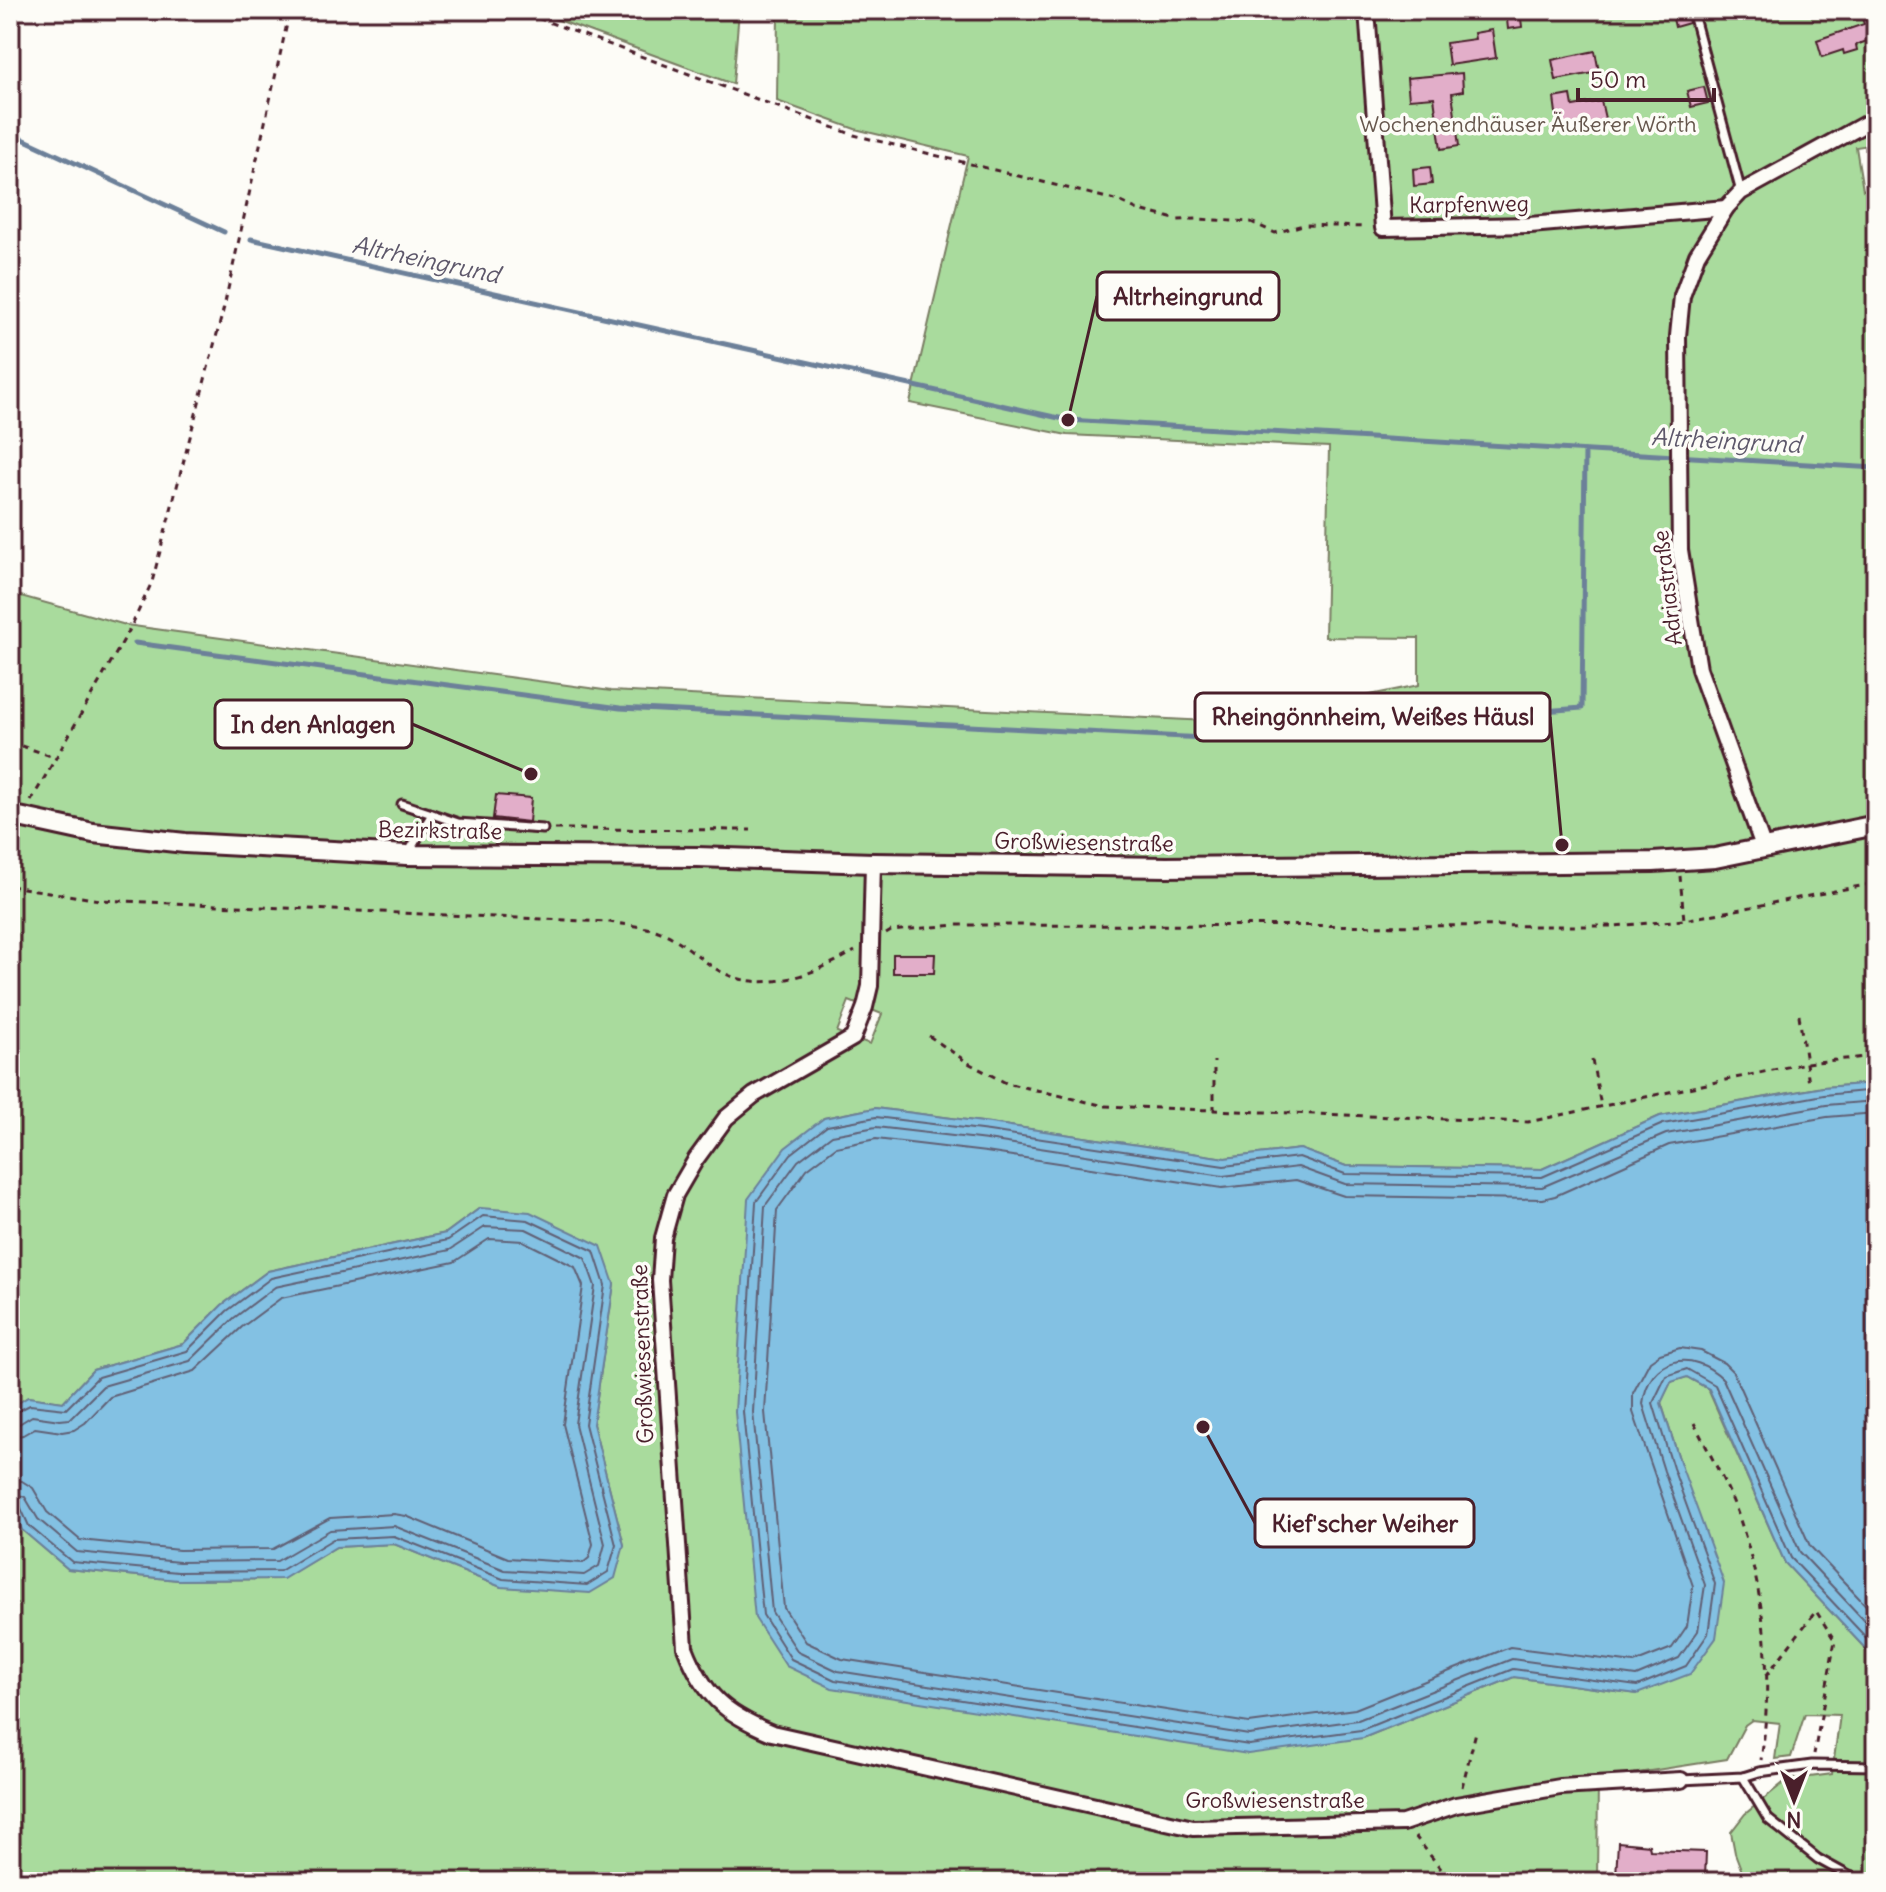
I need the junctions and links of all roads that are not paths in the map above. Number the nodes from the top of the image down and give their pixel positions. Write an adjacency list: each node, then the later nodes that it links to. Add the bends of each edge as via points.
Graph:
1 (1367, 10): 5 (street, Karpfenweg, via 1383,228 1530,225)
2 (1692, 10): 4 (lane)
3 (1876, 118): 4 (street, Adriastraße)
4 (1741, 192): 5 (street, Adriastraße)
5 (1726, 208): 11 (street, Adriastraße, via 1697,255 1682,296 1680,550 1699,669)
6 (402, 804): 7 (lane)
7 (432, 814): 10 (lane, via 458,823); 12 (lane)
8 (15, 816): 12 (street, Bezirkstraße, via 93,833 185,843)
9 (1876, 825): 11 (street, Großwiesenstraße)
10 (543, 829)
11 (1764, 849): 13 (street, Großwiesenstraße, via 1653,862 1468,866)
12 (407, 855): 13 (street, Bezirkstraße)
13 (873, 863): 16 (street, Großwiesenstraße, via 870,986 853,1038 754,1095 726,1118 675,1195 663,1238 660,1280 685,1647 713,1699 739,1719 772,1733 1193,1828 1403,1823 1456,1805 1560,1787)
14 (1876, 1766): 15 (lane, via 1812,1765)
15 (1743, 1777): 16 (lane); 17 (lane, via 1768,1819 1818,1859)
16 (1681, 1780)
17 (1860, 1882)

